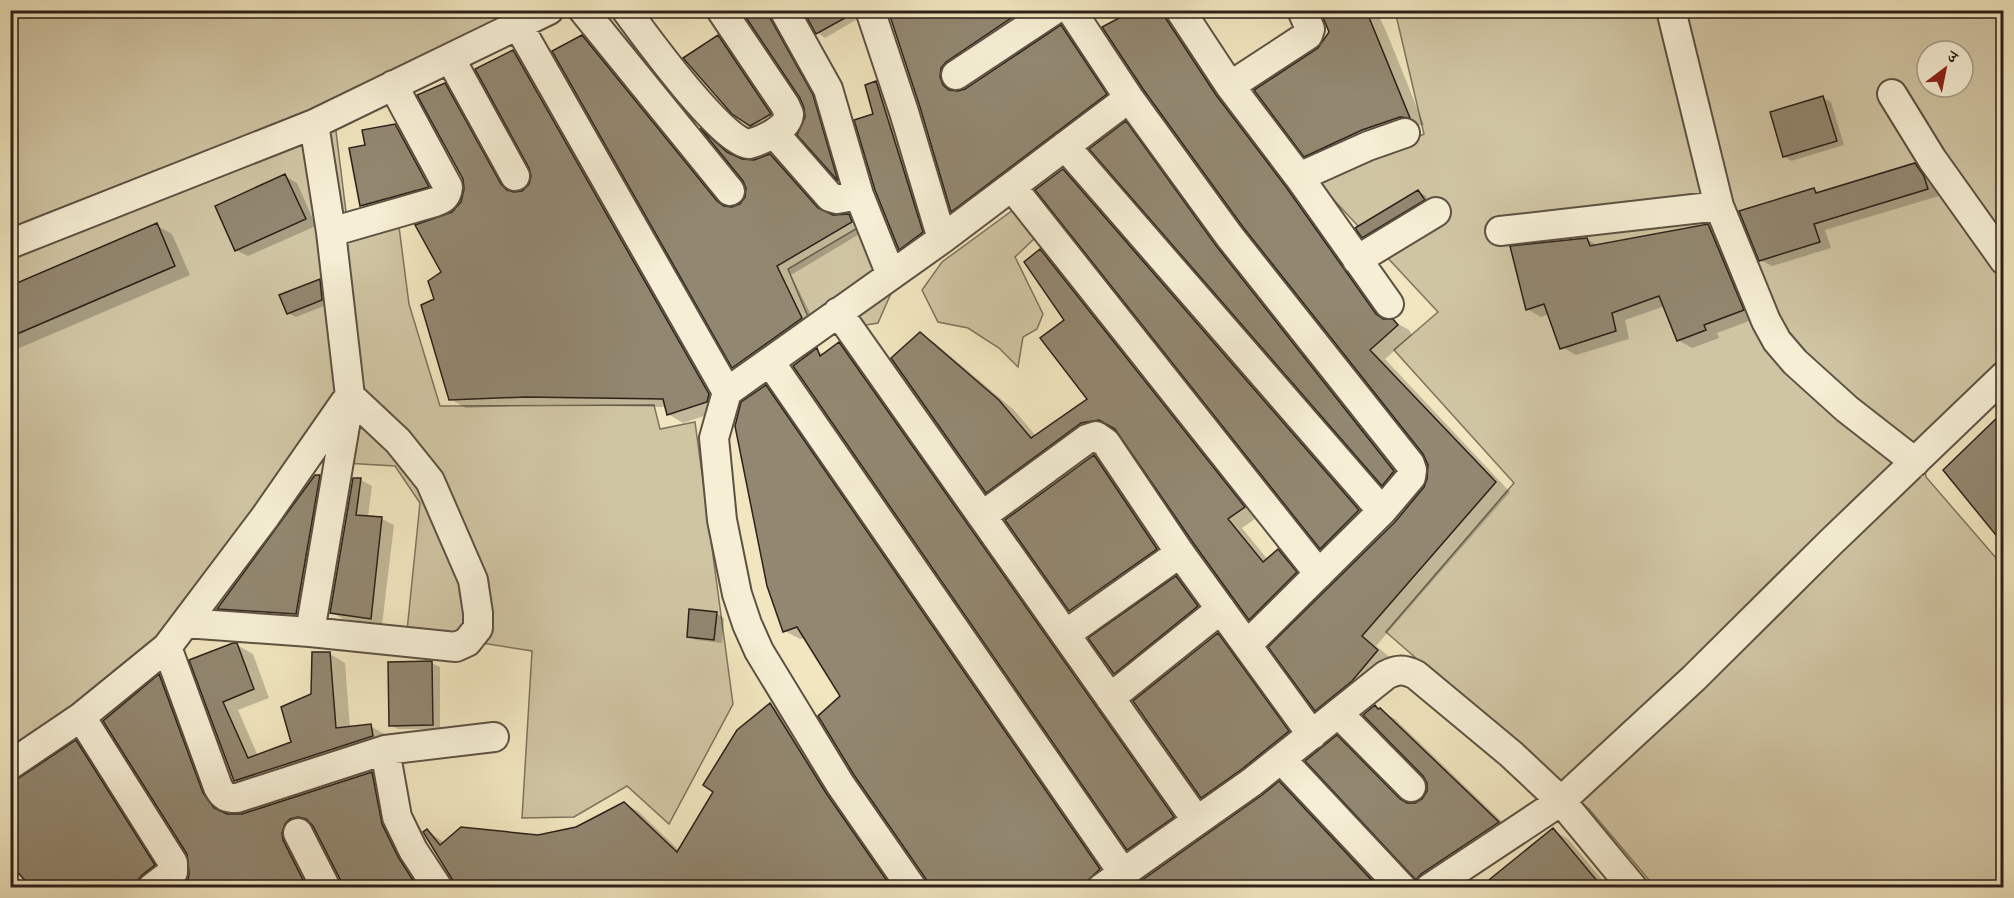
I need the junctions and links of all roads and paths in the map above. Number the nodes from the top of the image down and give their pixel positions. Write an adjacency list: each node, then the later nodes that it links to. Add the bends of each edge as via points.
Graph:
1 (549, 10): 11 (street)
2 (583, 10): 25 (street)
3 (626, 10): 19 (street, via 676,77 738,140 749,144)
4 (721, 10): 19 (street, via 789,114 786,123)
5 (784, 10): 26 (street, via 828,89)
6 (870, 10): 31 (street)
7 (1180, 10): 15 (street)
8 (1302, 10): 15 (street, via 1310,29 1308,35)
9 (1671, 10): 27 (street)
10 (1074, 13): 13 (street); 17 (street)
11 (518, 25): 12 (street); 40 (street)
12 (450, 58): 14 (street); 22 (street)
13 (957, 75)
14 (393, 86): 18 (street); 30 (street, via 448,187 447,194 443,200)
15 (1230, 86): 23 (street)
16 (1892, 94): 34 (street, via 1926,150)
17 (1129, 98): 21 (street); 43 (street, via 1230,237 1410,464 1411,477)
18 (314, 124): 30 (street); 32 (street)
19 (774, 133): 26 (street, via 830,197)
20 (1405, 133): 23 (street)
21 (1065, 146): 24 (street); 43 (street)
22 (515, 176)
23 (1299, 177): 33 (street)
24 (1011, 187): 31 (street); 46 (street)
25 (730, 191)
26 (859, 195): 35 (street)
27 (1719, 206): 29 (street); 42 (street, via 1777,341 1847,409)
28 (1436, 212): 33 (street)
29 (1500, 231)
30 (331, 232): 41 (street)
31 (942, 239): 35 (street)
32 (10, 244)
33 (1357, 260): 36 (street)
34 (2004, 260)
35 (891, 275): 37 (street)
36 (1389, 304)
37 (838, 312): 38 (street); 44 (street)
38 (770, 362): 40 (street); 65 (street)
39 (2004, 376): 42 (street)
40 (727, 392): 69 (street, via 714,438 722,520 747,624 759,651 840,784)
41 (350, 396): 48 (street); 49 (street); 49 (street, via 398,441 430,482 473,580 478,628 467,642 456,647)
42 (1915, 462): 62 (street, via 1694,678)
43 (1382, 511): 46 (street)
44 (982, 516): 45 (street, via 1096,436 1106,443); 50 (street)
45 (1180, 553): 47 (street); 50 (street)
46 (1319, 574): 51 (street)
47 (1221, 609): 51 (street); 53 (street)
48 (185, 623): 49 (street); 52 (street)
49 (310, 632)
50 (1066, 634): 53 (street)
51 (1247, 645): 56 (street)
52 (166, 647): 55 (street); 58 (street, via 218,788 228,798)
53 (1110, 698): 63 (street)
54 (1339, 714): 56 (street); 61 (street); 62 (street, via 1386,675 1397,669 1405,670 1511,754)
55 (81, 717): 60 (street); 66 (street, via 173,863 173,872)
56 (1312, 735): 59 (street)
57 (494, 737): 58 (street)
58 (385, 750): 68 (street, via 397,817)
59 (1281, 759): 63 (street); 70 (street)
60 (10, 765)
61 (1411, 787)
62 (1561, 801): 71 (street); 72 (street)
63 (1197, 821): 65 (street)
64 (298, 833): 67 (street)
65 (1112, 880)
66 (152, 888)
67 (327, 888)
68 (438, 888)
69 (912, 888)
70 (1402, 888)
71 (1430, 888)
72 (1633, 888)

